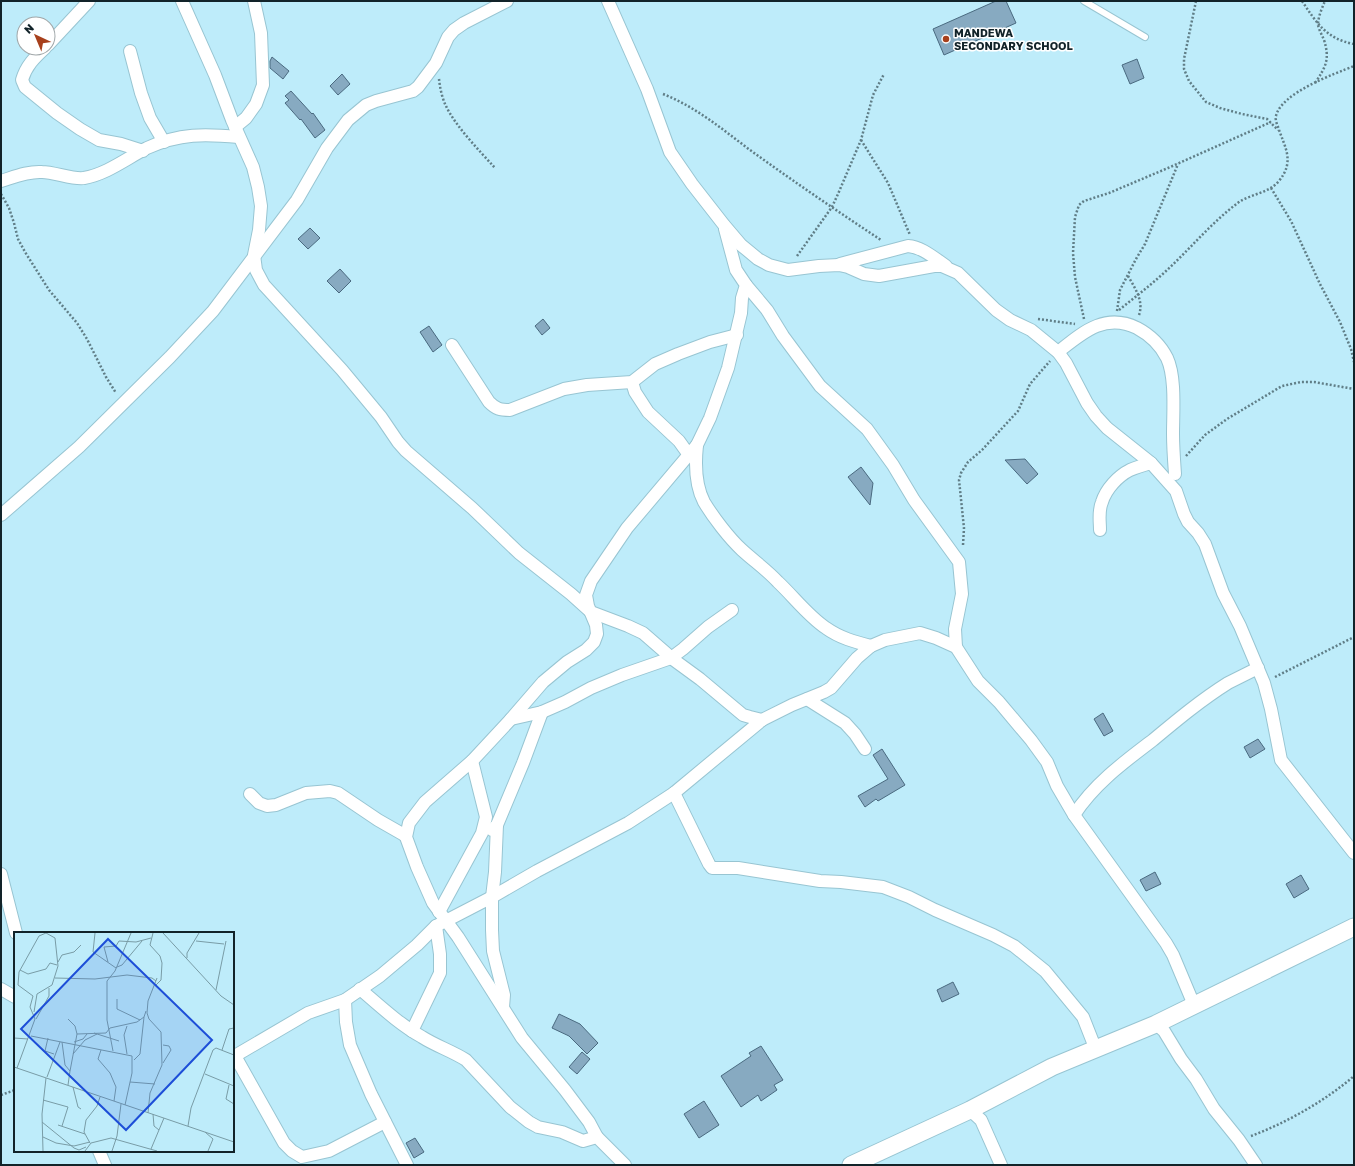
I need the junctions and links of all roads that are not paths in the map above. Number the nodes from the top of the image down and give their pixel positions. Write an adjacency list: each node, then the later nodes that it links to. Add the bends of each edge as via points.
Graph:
1 (89, 1): 7 (street)
2 (182, 1): 11 (street)
3 (254, 1): 11 (street, via 261,33 263,85 256,104)
4 (507, 1): 16 (street, via 454,30 422,84 413,91 376,101 348,120 327,148 297,200)
5 (1084, 1): 8 (lane)
6 (610, 3): 15 (street, via 647,89 670,152)
7 (56, 36)
8 (1145, 37)
9 (130, 51): 12 (street, via 150,118)
10 (36, 56): 13 (street, via 24,72 22,80 25,87 80,130 99,140)
11 (238, 132): 12 (street, via 174,138); 16 (street, via 253,167 261,206)
12 (164, 142): 13 (street)
13 (143, 151): 14 (street, via 99,174 83,178 42,172)
14 (1, 181)
15 (724, 225): 17 (street, via 741,245 769,265 788,270); 19 (street, via 736,270)
16 (254, 256): 27 (street, via 213,311 170,357 79,447); 30 (street, via 256,270 264,285 342,370 406,451 519,553)
17 (839, 265): 18 (street, via 848,266 864,274 879,276 934,266); 18 (street, via 901,247 915,246)
18 (950, 269): 22 (street, via 958,273 996,310 1031,330)
19 (746, 285): 20 (street); 32 (street, via 767,310 820,386 867,429 959,562 962,594 955,629)
20 (737, 335): 23 (street, via 710,342 655,364); 24 (street, via 710,418)
21 (452, 345): 23 (street, via 489,402 501,410 510,410 564,389)
22 (1058, 352): 25 (street, via 1096,416); 26 (street, via 1093,325 1118,323 1134,327 1149,335 1160,346 1168,359 1171,373)
23 (632, 382): 24 (street, via 635,392 648,412 679,441)
24 (693, 450): 30 (street, via 627,528 591,581 586,595); 31 (street, via 704,502 732,540 826,628 840,637)
25 (1151, 464): 28 (street, via 1130,470 1109,489 1102,502); 34 (street, via 1176,491 1188,522 1205,544 1222,594 1240,626)
26 (1175, 474)
27 (1, 515)
28 (1100, 530)
29 (732, 610): 33 (street)
30 (591, 612): 33 (street, via 643,633); 37 (street, via 597,634 594,642 543,682)
31 (871, 646): 32 (street, via 920,632); 35 (street, via 831,688)
32 (956, 647): 43 (street, via 978,681 999,702 1047,762)
33 (671, 658): 36 (street, via 610,680); 38 (street, via 743,715)
34 (1258, 668): 43 (street, via 1201,702 1141,749 1100,783); 47 (street, via 1271,709 1281,760)
35 (807, 699): 38 (street); 39 (street, via 845,724)
36 (542, 712): 37 (street); 44 (street)
37 (511, 719): 40 (street)
38 (762, 720): 41 (street)
39 (864, 749)
40 (472, 761): 45 (street, via 425,802 409,823); 46 (street, via 486,817)
41 (674, 793): 49 (street, via 628,823); 61 (street, via 712,868 738,868 883,888 909,897 1014,946 1045,970 1083,1017)
42 (250, 794): 45 (street, via 259,803 267,806 306,793 338,793)
43 (1074, 815): 57 (street, via 1166,943)
44 (497, 825): 46 (street); 49 (street)
45 (406, 836): 50 (street)
46 (476, 848): 50 (street)
47 (1354, 853)
48 (1, 874): 52 (street)
49 (492, 897): 50 (street); 58 (street, via 493,951 504,995)
50 (440, 919): 54 (street, via 417,945); 58 (street, via 458,937); 60 (street, via 440,972)
51 (1354, 927): 57 (main road)
52 (16, 932)
53 (1, 989): 55 (street)
54 (360, 989): 56 (street); 60 (street)
55 (14, 996)
56 (344, 1000): 62 (street, via 308,1013); 64 (street, via 350,1044)
57 (1194, 1006): 59 (main road)
58 (503, 1007): 65 (street, via 522,1038 565,1090)
59 (1156, 1024): 61 (main road); 70 (street)
60 (412, 1031): 65 (street, via 466,1060 510,1107 529,1122 583,1141)
61 (1096, 1050): 63 (main road, via 1052,1067)
62 (234, 1056): 64 (street, via 284,1143 302,1157 329,1151)
63 (970, 1110): 68 (main road); 69 (street, via 981,1120)
64 (385, 1122): 66 (street)
65 (597, 1137): 67 (street)
66 (408, 1165)
67 (625, 1165)
68 (851, 1165)
69 (1001, 1165)
70 (1256, 1165)

